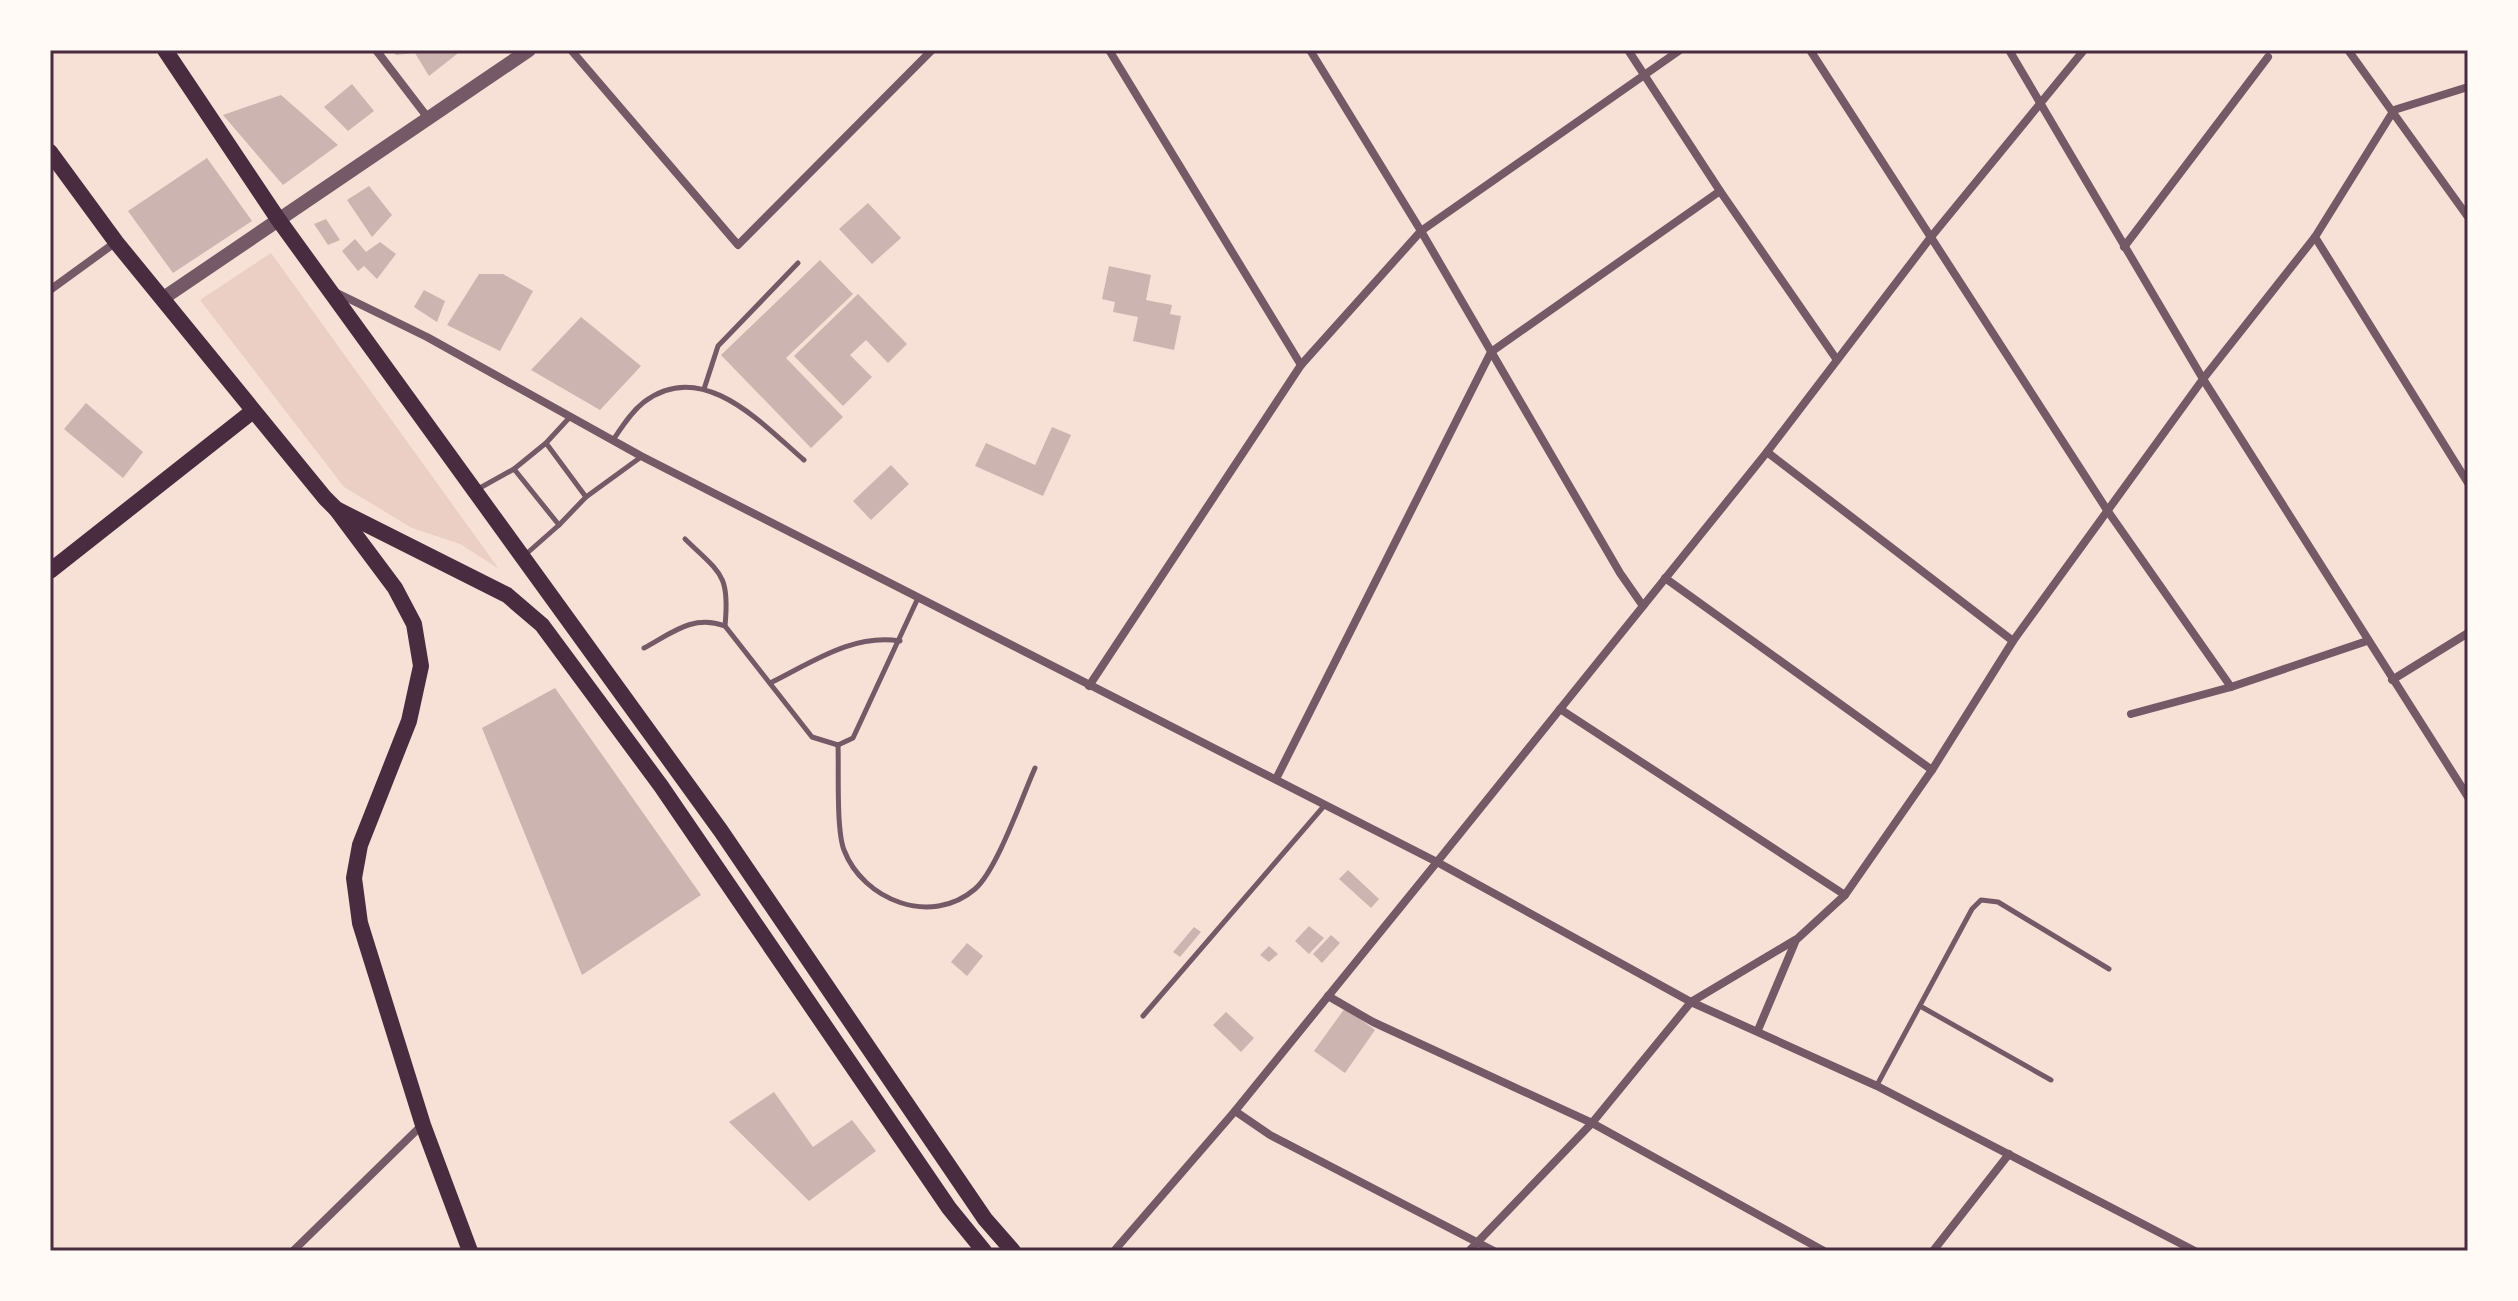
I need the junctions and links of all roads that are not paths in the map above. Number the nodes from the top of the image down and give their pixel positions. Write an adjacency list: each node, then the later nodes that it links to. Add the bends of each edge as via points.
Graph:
1 (165, 50): 23 (main road)
2 (376, 50): 19 (street)
3 (529, 50): 19 (street)
4 (571, 50): 5 (street, via 738,245)
5 (932, 50)
6 (1109, 50): 35 (street)
7 (1310, 50): 24 (street)
8 (1628, 50): 15 (street)
9 (1680, 50): 15 (street)
10 (1810, 50): 25 (street)
11 (2009, 50): 17 (street)
12 (2084, 50): 17 (street)
13 (2348, 50): 18 (street)
14 (2268, 57): 28 (street)
15 (1644, 73): 21 (street); 24 (street)
16 (2468, 87): 18 (street)
17 (2040, 103): 25 (street); 28 (street)
18 (2394, 110): 22 (street); 26 (street)
19 (428, 118): 23 (street)
20 (50, 152): 27 (main road)
21 (1720, 191): 33 (street); 34 (street)
22 (2468, 217)
23 (278, 219): 31 (main road); 32 (street)
24 (1421, 231): 33 (street); 35 (street)
25 (1931, 237): 34 (street); 50 (street)
26 (2315, 237): 36 (street); 46 (street)
27 (116, 242): 30 (street); 32 (main road)
28 (2124, 247): 36 (street)
29 (798, 263): 37 (lane, via 718,346)
30 (50, 290)
31 (332, 291): 39 (street); 47 (main road)
32 (162, 299): 38 (main road)
33 (1491, 352): 57 (street); 73 (street)
34 (1837, 360): 42 (street)
35 (1301, 365): 66 (street)
36 (2203, 379): 50 (street); 62 (street)
37 (704, 389): 40 (lane, via 672,390 645,401); 44 (lane, via 726,396)
38 (253, 411): 49 (main road); 54 (main road)
39 (570, 417): 40 (street); 41 (lane)
40 (613, 440): 43 (street)
41 (546, 443): 45 (lane); 48 (lane)
42 (1767, 452): 55 (street); 61 (street)
43 (641, 456): 48 (lane); 56 (street)
44 (804, 460)
45 (514, 469): 47 (lane); 51 (lane)
46 (2468, 483)
47 (476, 489): 53 (main road)
48 (586, 497): 51 (lane)
49 (336, 509): 89 (main road, via 395,588 414,624 421,666 409,721 360,845 354,878 360,923); 94 (main road, via 507,595 542,625 661,786 949,1208)
50 (2107, 510): 61 (street); 67 (street)
51 (559, 525): 53 (lane)
52 (685, 539): 58 (lane, via 723,576 728,592)
53 (524, 555): 95 (main road, via 721,831 985,1219)
54 (50, 571)
55 (1665, 578): 57 (street); 72 (street)
56 (918, 598): 60 (lane); 66 (street)
57 (1643, 606): 68 (street)
58 (725, 626): 63 (lane, via 694,621); 65 (lane)
59 (2468, 633): 64 (street)
60 (900, 641): 65 (lane, via 849,644); 70 (lane, via 853,738)
61 (2013, 641): 72 (street)
62 (2367, 641): 64 (street); 67 (street)
63 (644, 648)
64 (2392, 680): 74 (street)
65 (770, 683): 70 (lane, via 812,737)
66 (1089, 686): 73 (street)
67 (2231, 687): 69 (street)
68 (1560, 709): 76 (street); 77 (street)
69 (2131, 714)
70 (838, 745): 71 (lane, via 842,846 856,875 909,907 943,907 975,889 989,870)
71 (1035, 768)
72 (1932, 770): 77 (street)
73 (1276, 779): 75 (street)
74 (2468, 797)
75 (1324, 806): 76 (street); 83 (lane)
76 (1437, 862): 80 (street); 81 (street)
77 (1845, 895): 78 (street)
78 (1796, 940): 81 (street); 84 (street)
79 (2109, 969): 82 (lane, via 1998,902 1981,900)
80 (1328, 996): 87 (street); 88 (street)
81 (1691, 1002): 84 (street); 88 (street)
82 (1920, 1006): 85 (lane); 86 (lane)
83 (1143, 1016)
84 (1758, 1030): 86 (street)
85 (2051, 1080)
86 (1877, 1086): 90 (street)
87 (1235, 1111): 91 (street, via 1270,1135); 96 (street)
88 (1592, 1123): 91 (street); 99 (street)
89 (423, 1125): 92 (main road); 93 (street)
90 (2009, 1154): 100 (street); 101 (street)
91 (1476, 1242): 97 (street); 98 (street)
92 (463, 1248)
93 (293, 1251)
94 (984, 1251)
95 (1013, 1251)
96 (1115, 1251)
97 (1469, 1251)
98 (1494, 1251)
99 (1824, 1251)
100 (1933, 1251)
101 (2195, 1251)

